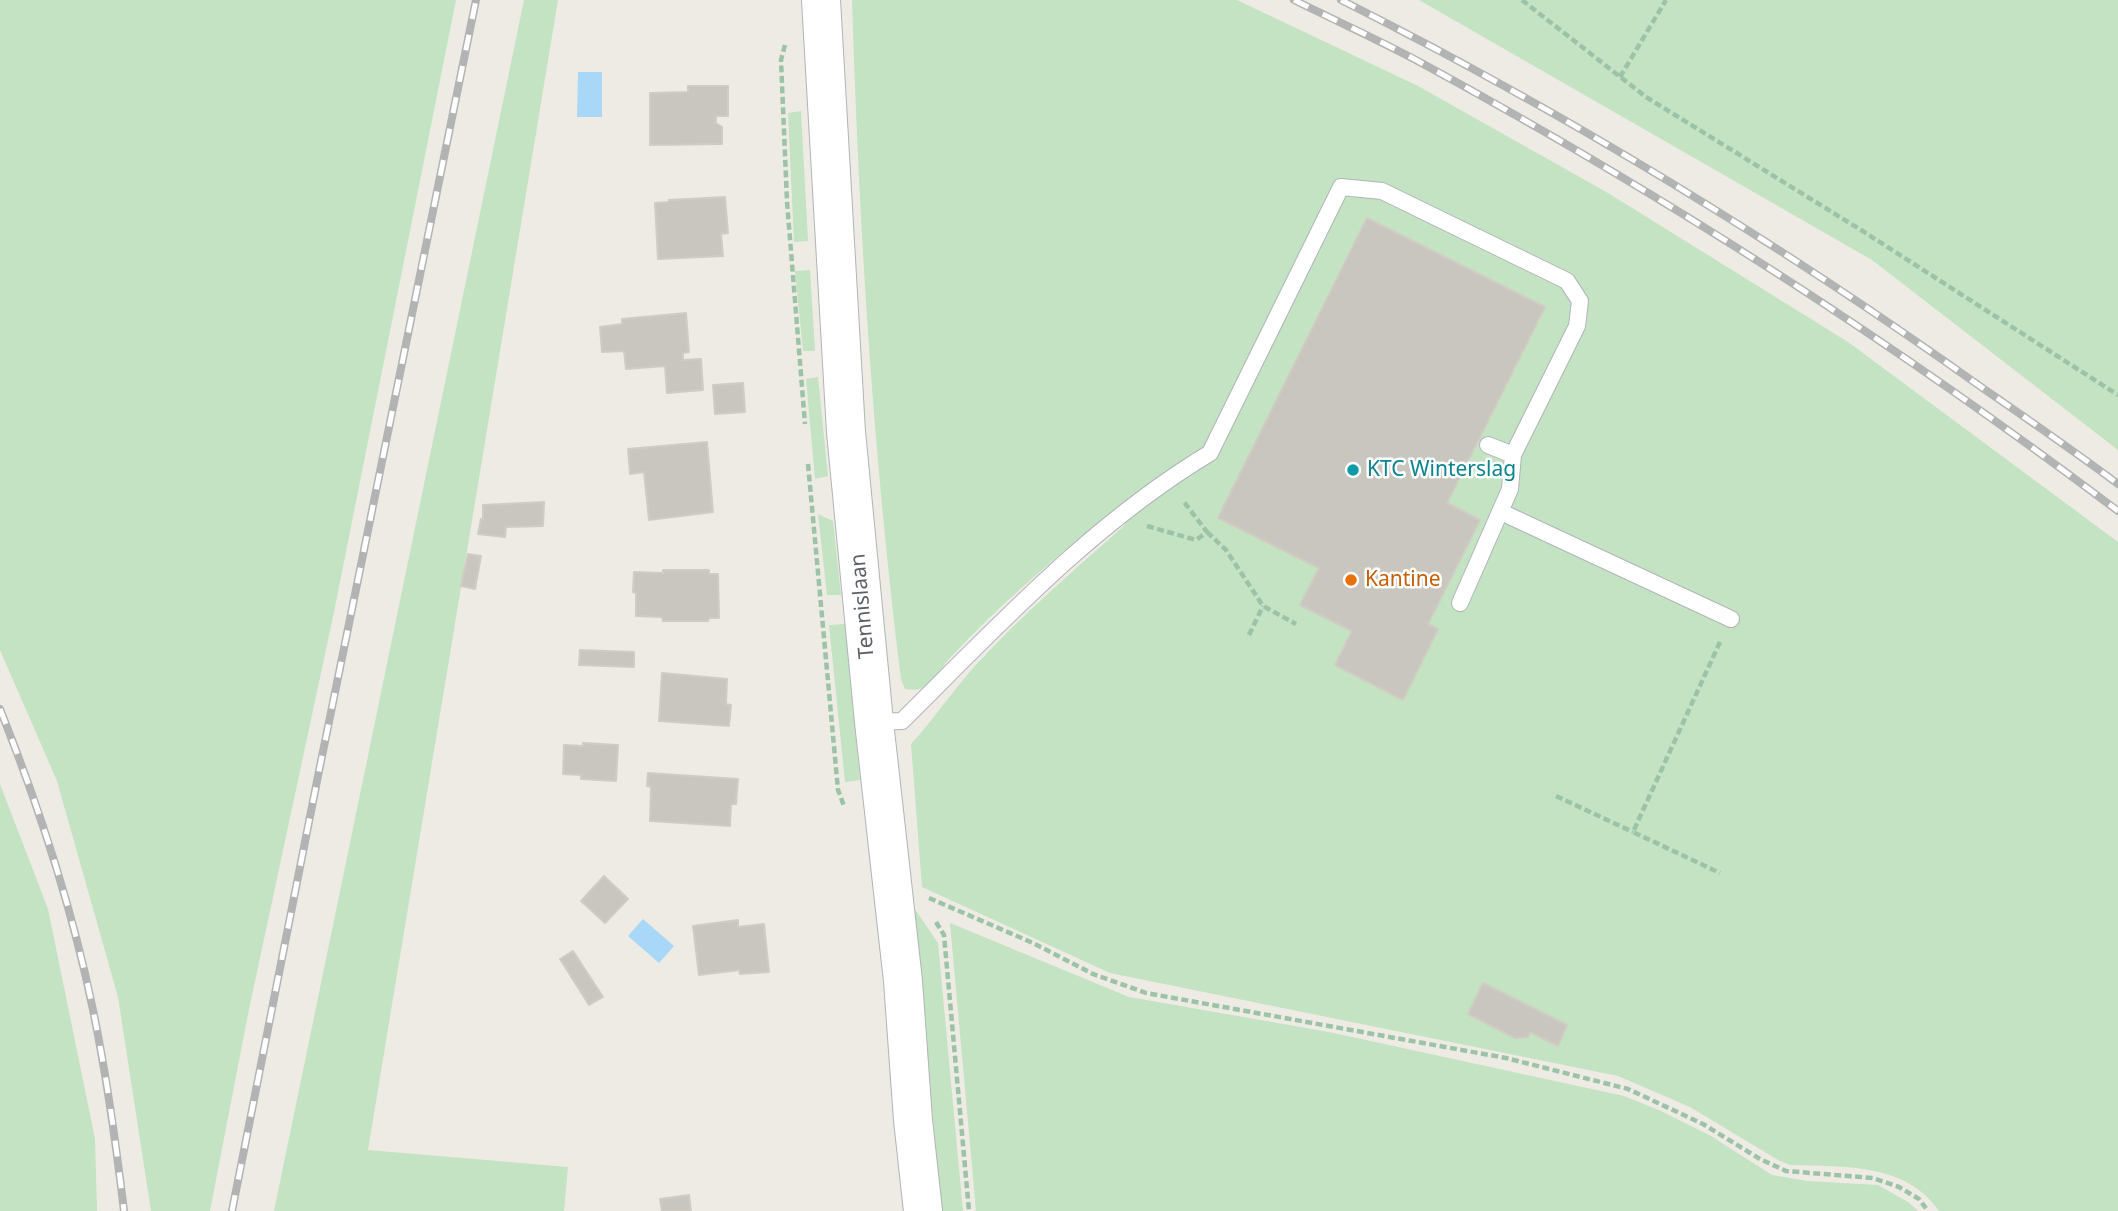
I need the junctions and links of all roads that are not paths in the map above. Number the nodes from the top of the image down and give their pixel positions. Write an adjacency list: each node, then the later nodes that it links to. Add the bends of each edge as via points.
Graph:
1 (821, 0): 7 (street, Tennislaan, via 846,432)
2 (1488, 445): 3 (lane)
3 (1513, 456): 4 (lane, via 1510,489); 7 (lane, via 1577,326 1580,301 1567,281 1382,191 1341,187 1210,453 1111,523 1024,598 902,721)
4 (1501, 512): 5 (lane); 6 (lane)
5 (1460, 603)
6 (1731, 618)
7 (874, 722): 8 (street, Tennislaan)
8 (923, 1211)

